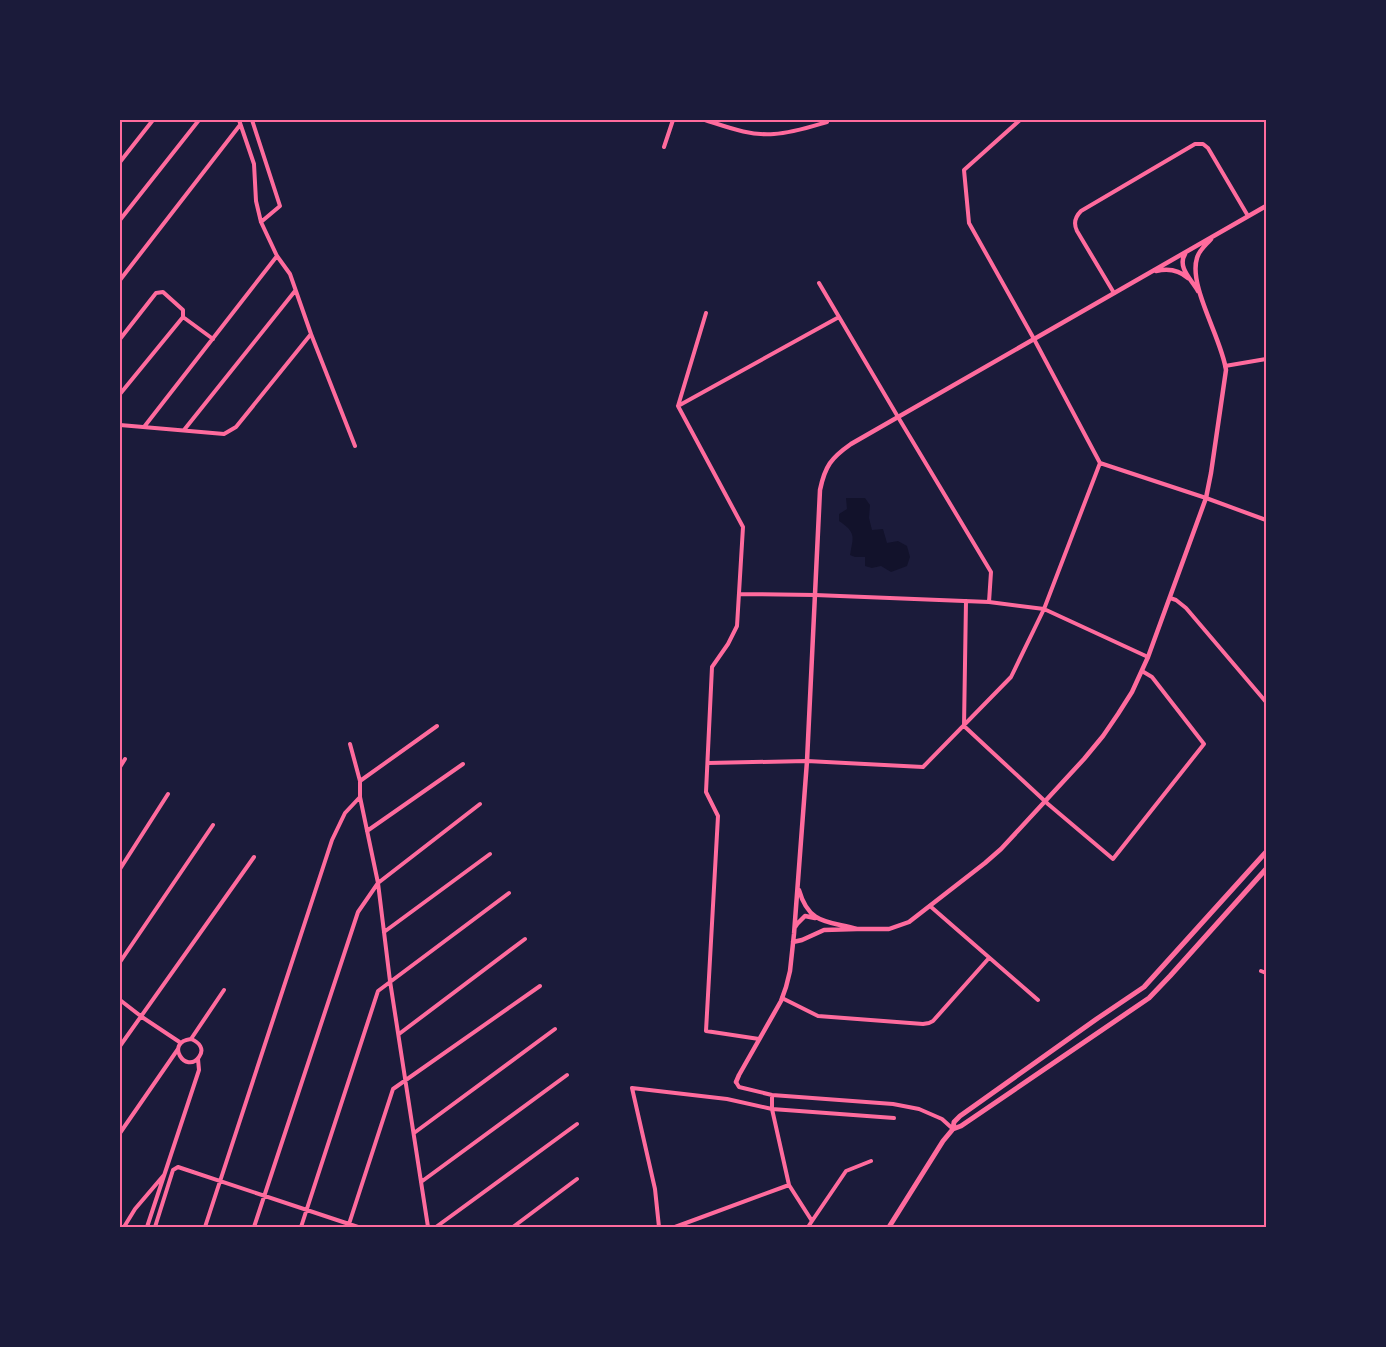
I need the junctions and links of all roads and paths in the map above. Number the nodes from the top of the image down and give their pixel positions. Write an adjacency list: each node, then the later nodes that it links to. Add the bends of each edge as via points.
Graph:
1 (153, 120): 11 (street)
2 (199, 120): 14 (street)
3 (239, 120): 9 (street)
4 (252, 120): 15 (street, via 280,206)
5 (673, 120): 10 (street)
6 (705, 120): 8 (street, via 755,134 772,135)
7 (1020, 120): 32 (street, via 964,170 969,223)
8 (827, 122)
9 (240, 125): 15 (street, via 254,164); 20 (street)
10 (664, 147)
11 (120, 162)
12 (1266, 206): 13 (street)
13 (1248, 216): 16 (street); 24 (street, via 1208,148 1194,144 1081,211 1074,220 1074,226)
14 (120, 220)
15 (261, 222): 18 (street)
16 (1214, 236): 17 (street); 25 (street, via 1197,257 1197,280)
17 (1186, 252): 19 (street); 21 (street, via 1181,263)
18 (277, 256): 23 (street, via 290,274); 31 (street)
19 (1150, 273): 21 (street, via 1173,270); 24 (street)
20 (120, 280)
21 (1191, 280): 25 (street)
22 (820, 282): 27 (street)
23 (295, 291): 29 (street); 40 (street)
24 (1114, 293): 32 (street)
25 (1202, 298): 34 (street)
26 (706, 313): 36 (street)
27 (839, 316): 36 (street); 37 (street)
28 (183, 317): 30 (street, via 183,310 162,292 156,293); 31 (street); 35 (street)
29 (311, 334): 40 (street, via 236,427 224,434); 41 (street)
30 (120, 339)
31 (213, 339): 39 (street)
32 (1034, 339): 37 (street); 42 (street)
33 (1266, 359): 34 (street)
34 (1225, 366): 43 (street, via 1224,391)
35 (120, 394)
36 (678, 406): 45 (street, via 743,527)
37 (898, 417): 46 (street, via 837,454 822,477); 49 (street, via 990,572)
38 (120, 425): 39 (street)
39 (144, 427): 40 (street)
40 (184, 430)
41 (355, 446)
42 (1100, 463): 43 (street); 50 (street)
43 (1206, 498): 44 (street); 47 (street)
44 (1266, 520)
45 (739, 594): 46 (street); 59 (street, via 737,626 712,668)
46 (814, 595): 48 (street); 58 (street)
47 (1170, 598): 51 (street); 53 (street, via 1186,608)
48 (966, 601): 49 (street); 55 (street)
49 (989, 602): 50 (street)
50 (1044, 609): 51 (street); 55 (street, via 1011,677)
51 (1148, 657): 52 (street)
52 (1142, 671): 65 (street, via 1102,736); 65 (street, via 1152,677 1204,744 1113,859)
53 (1266, 702)
54 (437, 726): 62 (street)
55 (964, 726): 58 (street, via 923,767); 65 (street)
56 (350, 744): 62 (street)
57 (125, 759): 61 (street)
58 (806, 761): 59 (street); 75 (street)
59 (708, 763): 98 (street, via 706,792 718,816 706,1031)
60 (464, 764): 68 (street)
61 (120, 767)
62 (360, 781): 64 (street)
63 (168, 794): 72 (street)
64 (360, 797): 68 (street); 116 (street, via 345,813 332,840)
65 (1045, 801): 77 (street, via 1001,849)
66 (480, 804): 74 (street)
67 (213, 825): 85 (street)
68 (367, 831): 74 (street)
69 (1266, 852): 110 (main road, via 1144,987 960,1116 954,1122)
70 (490, 854): 81 (street)
71 (254, 857): 94 (street)
72 (120, 869)
73 (1266, 870): 110 (main road, via 1149,998)
74 (378, 883): 81 (street); 119 (street, via 358,912)
75 (798, 886): 78 (street, via 809,912); 79 (street)
76 (509, 893): 88 (street)
77 (930, 906): 80 (street, via 909,922 889,930); 84 (street)
78 (818, 919): 79 (street, via 805,916); 80 (street)
79 (794, 929): 83 (street)
80 (857, 929): 83 (street, via 824,930)
81 (384, 932): 88 (street)
82 (526, 939): 96 (street)
83 (793, 942): 91 (street, via 790,971)
84 (989, 958): 91 (street, via 929,1024 818,1016); 93 (street)
85 (120, 962)
86 (1261, 971): 87 (street)
87 (1266, 973)
88 (390, 981): 96 (street); 120 (street, via 378,991)
89 (540, 986): 104 (street)
90 (224, 990): 97 (street)
91 (782, 998): 98 (street)
92 (120, 1000): 94 (street)
93 (1038, 1000)
94 (142, 1016): 99 (street); 100 (street)
95 (555, 1030): 112 (street)
96 (399, 1034): 104 (street)
97 (191, 1039): 99 (street); 102 (street, via 198,1042 201,1049)
98 (759, 1039): 105 (street)
99 (181, 1043): 101 (street)
100 (120, 1046)
101 (178, 1049): 102 (street, via 185,1061); 111 (street)
102 (198, 1059): 114 (street, via 199,1070)
103 (567, 1075): 117 (street)
104 (406, 1080): 112 (street); 122 (street, via 394,1089)
105 (736, 1082): 106 (street, via 740,1087)
106 (772, 1095): 107 (street); 110 (street, via 893,1104 919,1109 942,1119)
107 (772, 1109): 108 (street); 118 (street); 133 (street, via 727,1099 632,1088)
108 (894, 1118)
109 (577, 1124): 131 (street)
110 (953, 1130): 136 (main road)
111 (120, 1133)
112 (414, 1133): 117 (street)
113 (871, 1161): 121 (street, via 846,1171)
114 (165, 1173): 123 (street); 124 (street)
115 (577, 1179): 132 (street)
116 (220, 1181): 119 (street); 125 (street, via 178,1167 173,1170); 126 (street)
117 (422, 1182): 130 (street)
118 (789, 1185): 121 (street); 134 (street)
119 (264, 1196): 120 (street); 127 (street)
120 (307, 1210): 122 (street); 128 (street)
121 (812, 1220): 135 (street)
122 (349, 1226): 129 (street)
123 (124, 1227)
124 (148, 1227)
125 (155, 1227)
126 (205, 1227)
127 (254, 1227)
128 (301, 1227)
129 (358, 1227)
130 (428, 1227)
131 (436, 1227)
132 (513, 1227)
133 (659, 1227)
134 (675, 1227)
135 (808, 1227)
136 (889, 1227)

